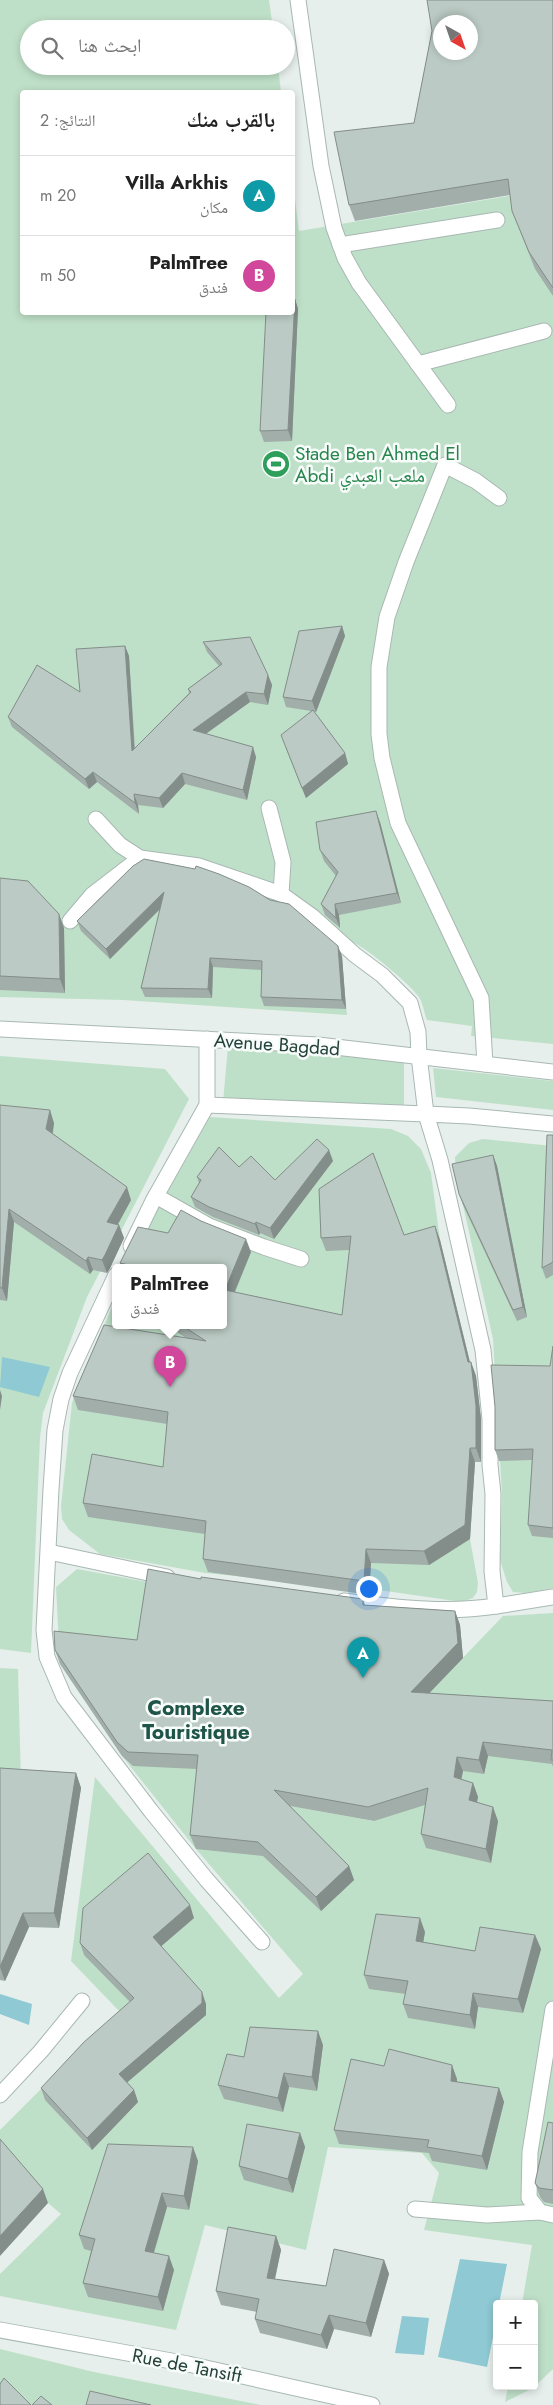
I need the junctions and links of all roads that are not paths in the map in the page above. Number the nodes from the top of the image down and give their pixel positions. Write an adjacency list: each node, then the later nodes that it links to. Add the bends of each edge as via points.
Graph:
1 (298, 0): 3 (street, via 321,166)
2 (497, 220): 3 (street)
3 (340, 245): 5 (street, via 359,283)
4 (544, 331): 5 (street)
5 (418, 364): 6 (street)
6 (448, 405)
7 (499, 498): 16 (street, via 445,465 387,617 379,667 379,734 398,823 481,998)
8 (269, 808): 11 (street, via 283,862)
9 (96, 819): 10 (street, via 120,845)
10 (140, 858): 11 (street, via 199,866); 12 (street, via 92,896)
11 (281, 894): 15 (street, via 382,975 410,1003)
12 (70, 921)
13 (0, 1029): 14 (street, Avenue Bagdad)
14 (207, 1039): 15 (street, Avenue Bagdad, via 318,1045); 18 (street)
15 (420, 1056): 16 (street, Avenue Bagdad); 19 (street)
16 (485, 1064): 17 (street, Avenue Bagdad)
17 (553, 1072)
18 (206, 1106): 19 (street); 21 (street)
19 (426, 1114): 20 (street); 29 (street, via 438,1151 483,1350 490,1419 492,1572)
20 (553, 1124)
21 (156, 1196): 22 (street, via 209,1226); 23 (street)
22 (301, 1259)
23 (122, 1264)
24 (112, 1284): 25 (street, via 61,1399 55,1430)
25 (49, 1552): 26 (street); 30 (street, via 44,1630 47,1657 64,1696 157,1818)
26 (181, 1579)
27 (553, 1597): 29 (street)
28 (332, 1600): 29 (street, via 417,1610)
29 (496, 1606)
30 (262, 1942)
31 (82, 2000): 33 (street, via 41,2051)
32 (553, 2008): 35 (street, via 530,2152 529,2198)
33 (0, 2094)
34 (415, 2209): 35 (street, via 487,2215)
35 (546, 2214)
36 (0, 2330): 37 (street, Rue de Tansift, via 188,2364)
37 (372, 2405)

